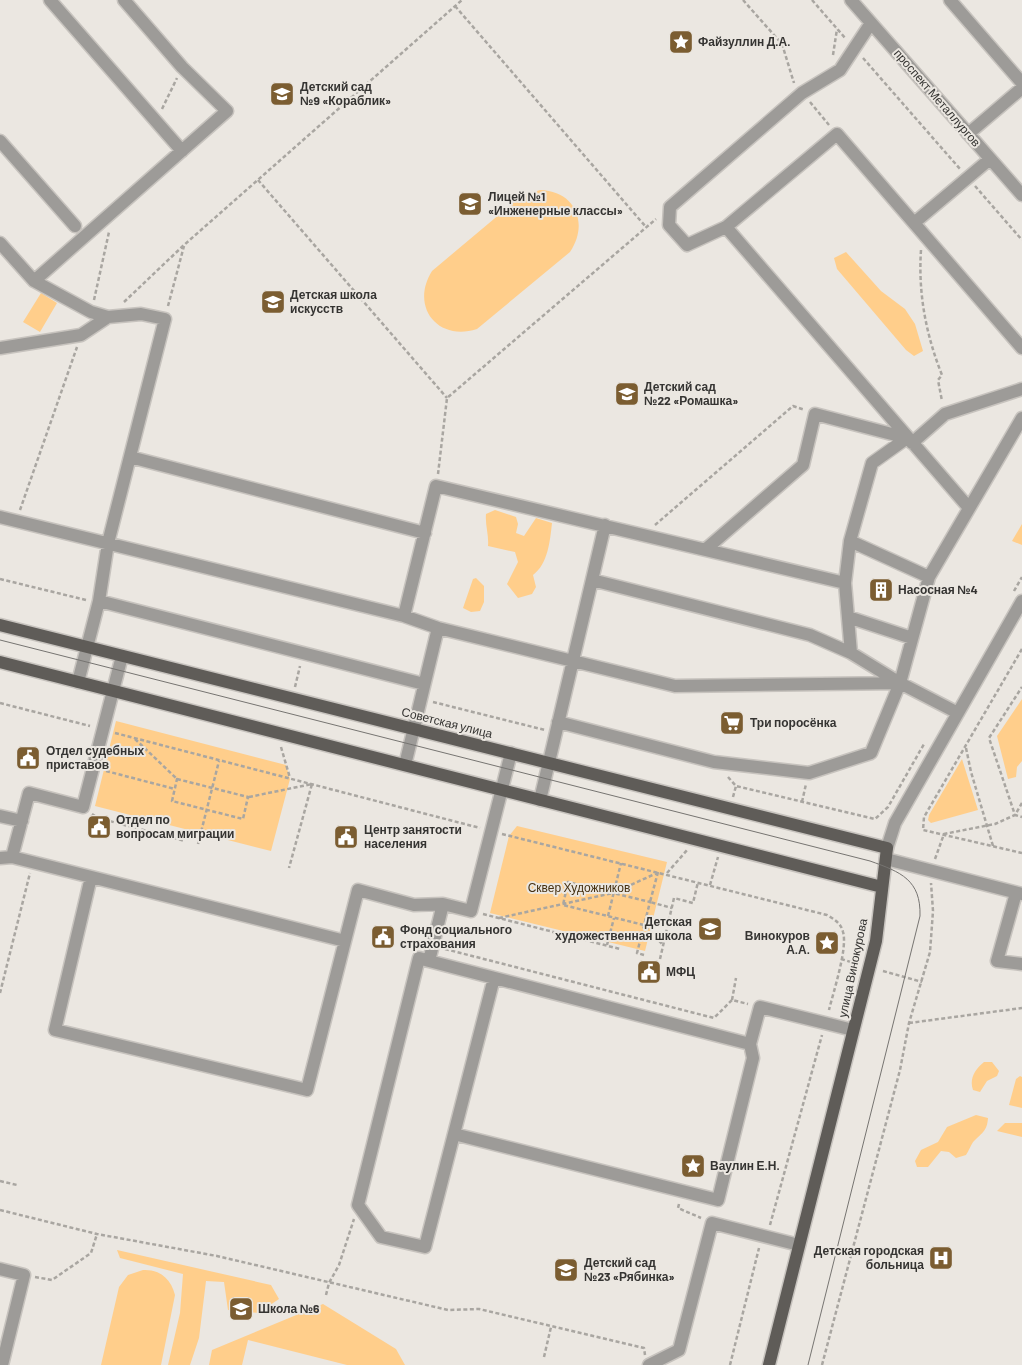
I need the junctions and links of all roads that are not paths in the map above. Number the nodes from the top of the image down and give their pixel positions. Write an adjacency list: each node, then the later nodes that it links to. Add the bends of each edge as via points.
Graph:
1 (50, 0): 10 (street)
2 (124, 0): 10 (street, via 182,67 227,111)
3 (851, 0): 5 (street, проспект Металлургов)
4 (950, 0): 6 (street)
5 (871, 23): 8 (street, проспект Металлургов); 15 (street, via 840,70 802,93 670,206 669,225 687,244)
6 (1022, 83)
7 (1022, 88): 8 (street)
8 (968, 134): 11 (street, проспект Металлургов)
9 (0, 141): 14 (street)
10 (182, 151): 17 (street)
11 (990, 159): 12 (street, проспект Металлургов); 13 (street)
12 (1022, 196)
13 (914, 223): 15 (street, via 837,134); 20 (street)
14 (75, 226)
15 (726, 227): 23 (street)
16 (0, 243): 17 (street)
17 (34, 281): 18 (street, via 91,312)
18 (108, 317): 19 (street, via 81,335); 24 (street, via 141,314 165,319)
19 (0, 348)
20 (1022, 348)
21 (1022, 390): 23 (street, via 945,414)
22 (1022, 418): 25 (street)
23 (909, 440): 25 (street); 29 (street, via 872,463); 31 (street, via 815,414 803,465)
24 (130, 457): 28 (street); 30 (street)
25 (969, 508): 32 (street)
26 (0, 517): 30 (street)
27 (606, 525): 28 (street, via 436,486); 31 (street); 33 (street)
28 (425, 533): 37 (street)
29 (850, 541): 32 (street); 34 (street)
30 (108, 543): 35 (street); 37 (street)
31 (706, 549): 34 (street)
32 (929, 577): 41 (street)
33 (592, 580): 43 (street, via 810,635); 45 (street)
34 (845, 583): 38 (street)
35 (99, 601): 42 (street); 49 (street)
36 (1022, 602): 51 (street, улица Винокурова)
37 (404, 616): 40 (street)
38 (848, 617): 41 (street); 43 (street)
39 (0, 625): 42 (main road, Советская улица)
40 (438, 628): 45 (street); 49 (street)
41 (912, 638): 48 (street)
42 (87, 647): 44 (main road, Советская улица); 47 (street)
43 (851, 654): 48 (street)
44 (122, 656): 50 (street); 53 (main road, Советская улица)
45 (573, 661): 48 (street, via 675,686); 52 (street)
46 (0, 662): 47 (main road)
47 (78, 682): 50 (main road)
48 (900, 683): 51 (street); 52 (street, via 871,753 809,773 714,762)
49 (424, 684): 53 (street)
50 (113, 691): 56 (main road); 60 (street, via 83,807 29,794)
51 (958, 714): 61 (street, улица Винокурова, via 895,823)
52 (557, 727): 55 (street)
53 (414, 729): 54 (main road, Советская улица); 56 (street)
54 (511, 754): 55 (main road, Советская улица); 57 (street)
55 (549, 763): 58 (street); 61 (main road, Советская улица)
56 (405, 766): 57 (main road)
57 (502, 790): 58 (main road); 66 (street, via 472,911)
58 (540, 800): 64 (main road)
59 (0, 816): 60 (street)
60 (22, 822): 62 (street)
61 (886, 853): 64 (main road, улица Винокурова); 65 (street, via 930,870)
62 (6, 857): 63 (street)
63 (91, 877): 67 (street); 67 (street, via 55,1030 307,1090)
64 (882, 887): 71 (main road, улица Винокурова, via 876,941)
65 (1019, 894): 69 (street, via 997,961)
66 (443, 904): 67 (street, via 414,905 358,890); 68 (street)
67 (345, 941)
68 (429, 961): 70 (street); 73 (street, via 419,958 358,1205 381,1237 425,1247)
69 (1022, 964)
70 (494, 978): 72 (street); 73 (street)
71 (853, 1030): 72 (street, via 760,1007); 74 (main road, улица Винокурова)
72 (750, 1044): 73 (street, via 753,1058 718,1200)
73 (454, 1134)
74 (799, 1245): 76 (street, via 712,1223 679,1350); 78 (main road, улица Винокурова)
75 (0, 1269): 77 (street, via 24,1275)
76 (647, 1361)
77 (2, 1365)
78 (769, 1365)

